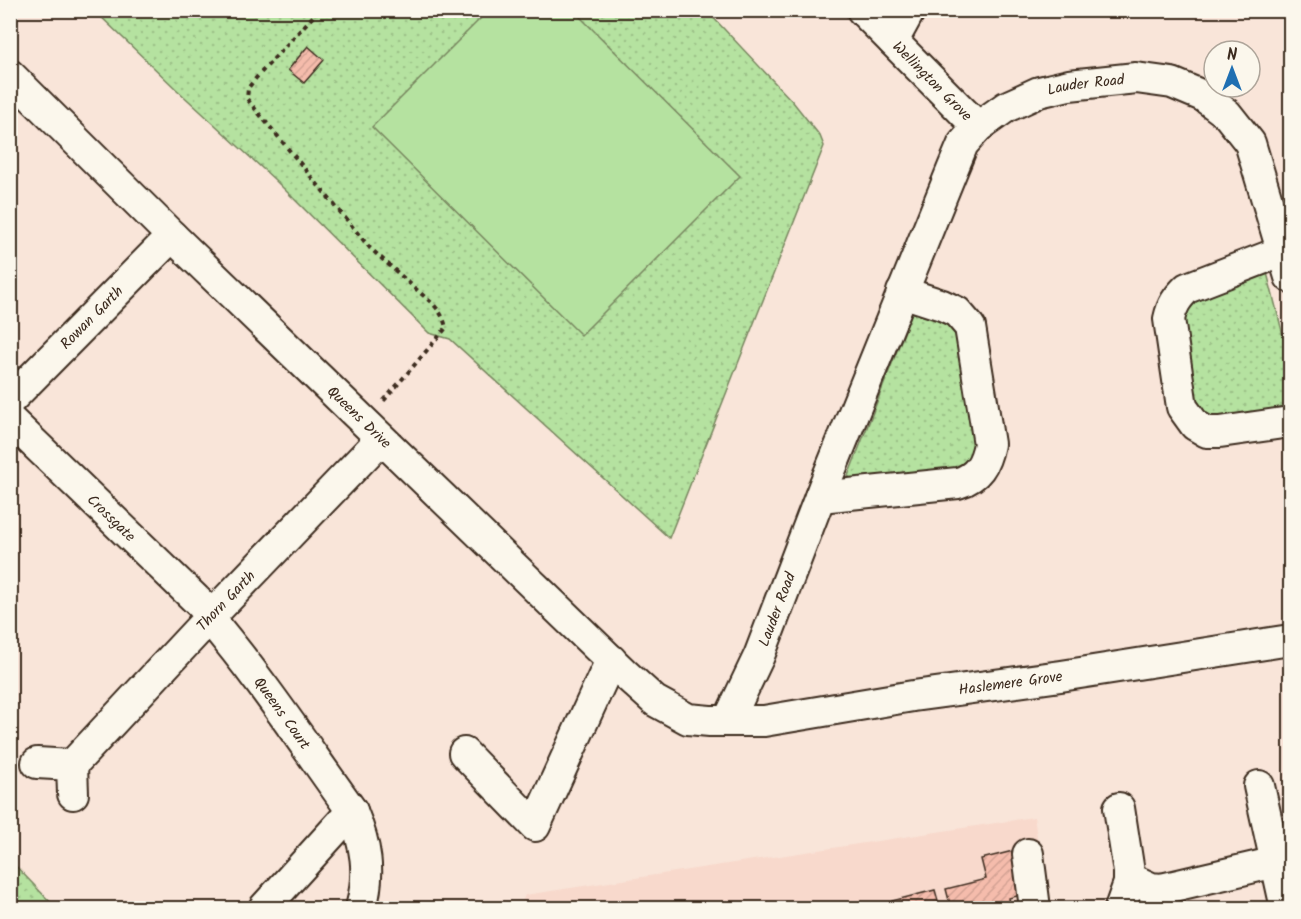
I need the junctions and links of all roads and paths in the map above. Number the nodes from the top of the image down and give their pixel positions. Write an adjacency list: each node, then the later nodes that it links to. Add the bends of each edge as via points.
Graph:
1 (319, 10): 13 (path, via 256,78 248,88 247,99 370,248 440,312 446,328)
2 (862, 10): 4 (street, Wellington Grove)
3 (910, 10): 4 (street)
4 (893, 41): 6 (street, Wellington Grove)
5 (10, 75): 7 (street, Queens Drive)
6 (978, 128): 8 (street, Lauder Road, via 1006,107 1039,92 1069,85 1136,78 1172,83 1203,96 1227,114 1250,143); 9 (street, Lauder Road, via 963,144)
7 (172, 236): 10 (street, Rowan Garth); 13 (street, Queens Drive)
8 (1287, 264): 12 (street, Lauder Road, via 1187,288 1171,307 1169,319 1182,408 1195,425 1207,432 1220,432)
9 (902, 292): 14 (street, Lauder Road); 14 (street, via 957,312 970,327 989,444 987,454 980,470 958,483)
10 (10, 400)
11 (10, 420): 15 (street, Crossgate)
12 (1290, 422)
13 (373, 431): 15 (street, Thorn Garth); 17 (street, Queens Drive)
14 (820, 497): 18 (street, Lauder Road, via 759,656)
15 (210, 617): 20 (street, Thorn Garth, via 72,780); 23 (street, Queens Court)
16 (1290, 640): 18 (street, Haslemere Grove, via 764,721)
17 (611, 660): 18 (street, Queens Drive, via 655,700 688,719); 19 (street, via 535,826)
18 (729, 721)
19 (464, 753)
20 (37, 763)
21 (1259, 786): 24 (street)
22 (1119, 808): 26 (street)
23 (352, 811): 27 (street); 28 (street, Queens Court, via 367,860)
24 (1280, 849): 26 (street, via 1161,889); 31 (street)
25 (1028, 854): 29 (street)
26 (1129, 878): 30 (street)
27 (264, 909)
28 (362, 909)
29 (1035, 909)
30 (1120, 909)
31 (1286, 909)

